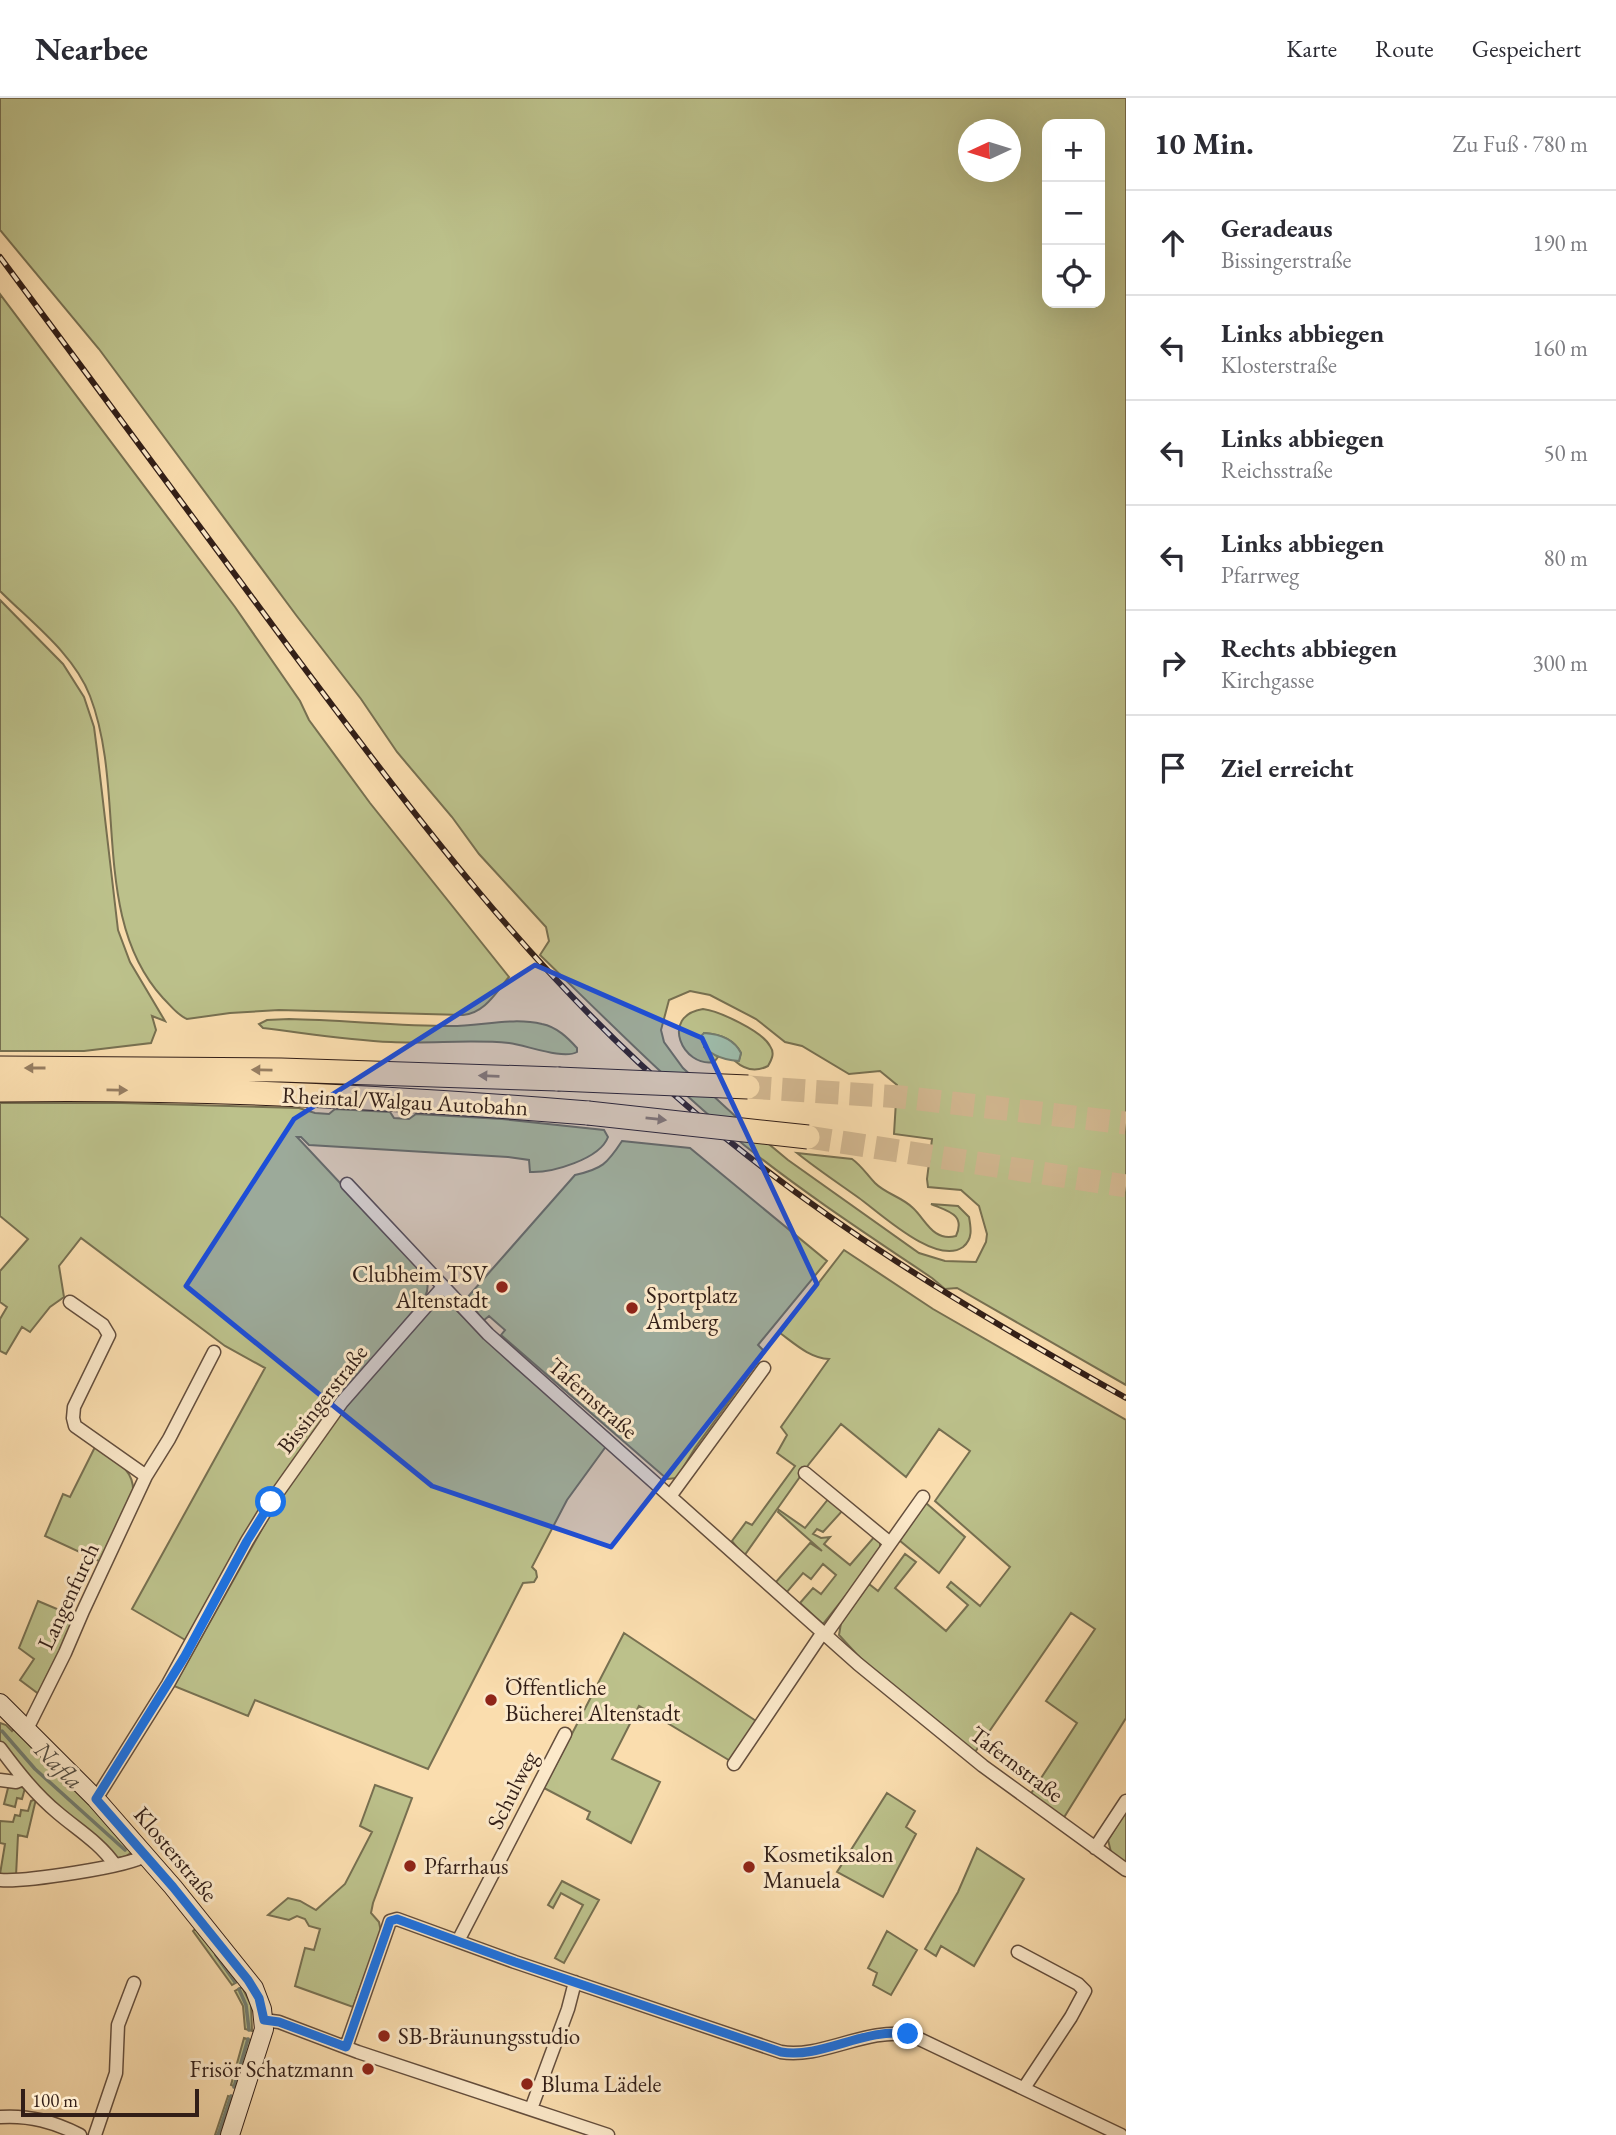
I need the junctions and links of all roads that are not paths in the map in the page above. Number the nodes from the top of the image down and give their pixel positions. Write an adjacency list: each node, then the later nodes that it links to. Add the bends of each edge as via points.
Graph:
1 (0, 1068): 2 (highway, Rheintal/Walgau Autobahn, one-way to 1, bridge, via 293,1071)
2 (748, 1087)
3 (0, 1090): 4 (highway, Rheintal/Walgau Autobahn, one-way to 4, bridge, via 293,1094 463,1103)
4 (808, 1137)
5 (347, 1184): 6 (street, Tafernstraße)
6 (443, 1287): 12 (street, Tafernstraße, via 488,1334); 23 (street, Bissingerstraße, via 342,1402 271,1502)
7 (70, 1302): 11 (street, via 103,1325 108,1335 74,1408 75,1426)
8 (214, 1352): 11 (street, Langenfurch)
9 (764, 1368): 12 (street)
10 (805, 1474): 14 (street)
11 (146, 1476): 17 (street, Langenfurch)
12 (671, 1495): 15 (street, Tafernstraße)
13 (923, 1497): 14 (street)
14 (890, 1544): 15 (street)
15 (825, 1633): 20 (street); 25 (street, Tafernstraße, via 971,1757)
16 (2, 1707): 17 (main road, Klosterstraße)
17 (26, 1731): 23 (main road, Klosterstraße)
18 (565, 1734): 30 (street, Schulweg)
19 (0, 1748): 21 (street)
20 (734, 1764)
21 (23, 1779): 22 (street); 27 (street)
22 (0, 1780)
23 (96, 1799): 26 (main road, Klosterstraße)
24 (1126, 1801): 25 (street)
25 (1095, 1848): 28 (street, Tafernstraße)
26 (146, 1855): 27 (street); 34 (main road, Klosterstraße, via 254,1988)
27 (115, 1865): 29 (street)
28 (1126, 1870)
29 (0, 1880)
30 (458, 1941): 32 (street); 35 (street, via 393,1919)
31 (1018, 1952): 36 (street, via 1085,1991)
32 (575, 1982): 36 (street, via 789,2053 878,2035 911,2035); 37 (street)
33 (134, 1983): 40 (street, via 118,2025 116,2073)
34 (264, 2020): 35 (street); 41 (main road)
35 (346, 2047): 37 (street)
36 (1024, 2088): 43 (street)
37 (531, 2109): 42 (street)
38 (0, 2116): 39 (street, via 53,2122)
39 (80, 2135)
40 (95, 2135)
41 (230, 2135)
42 (608, 2135)
43 (1121, 2135)

